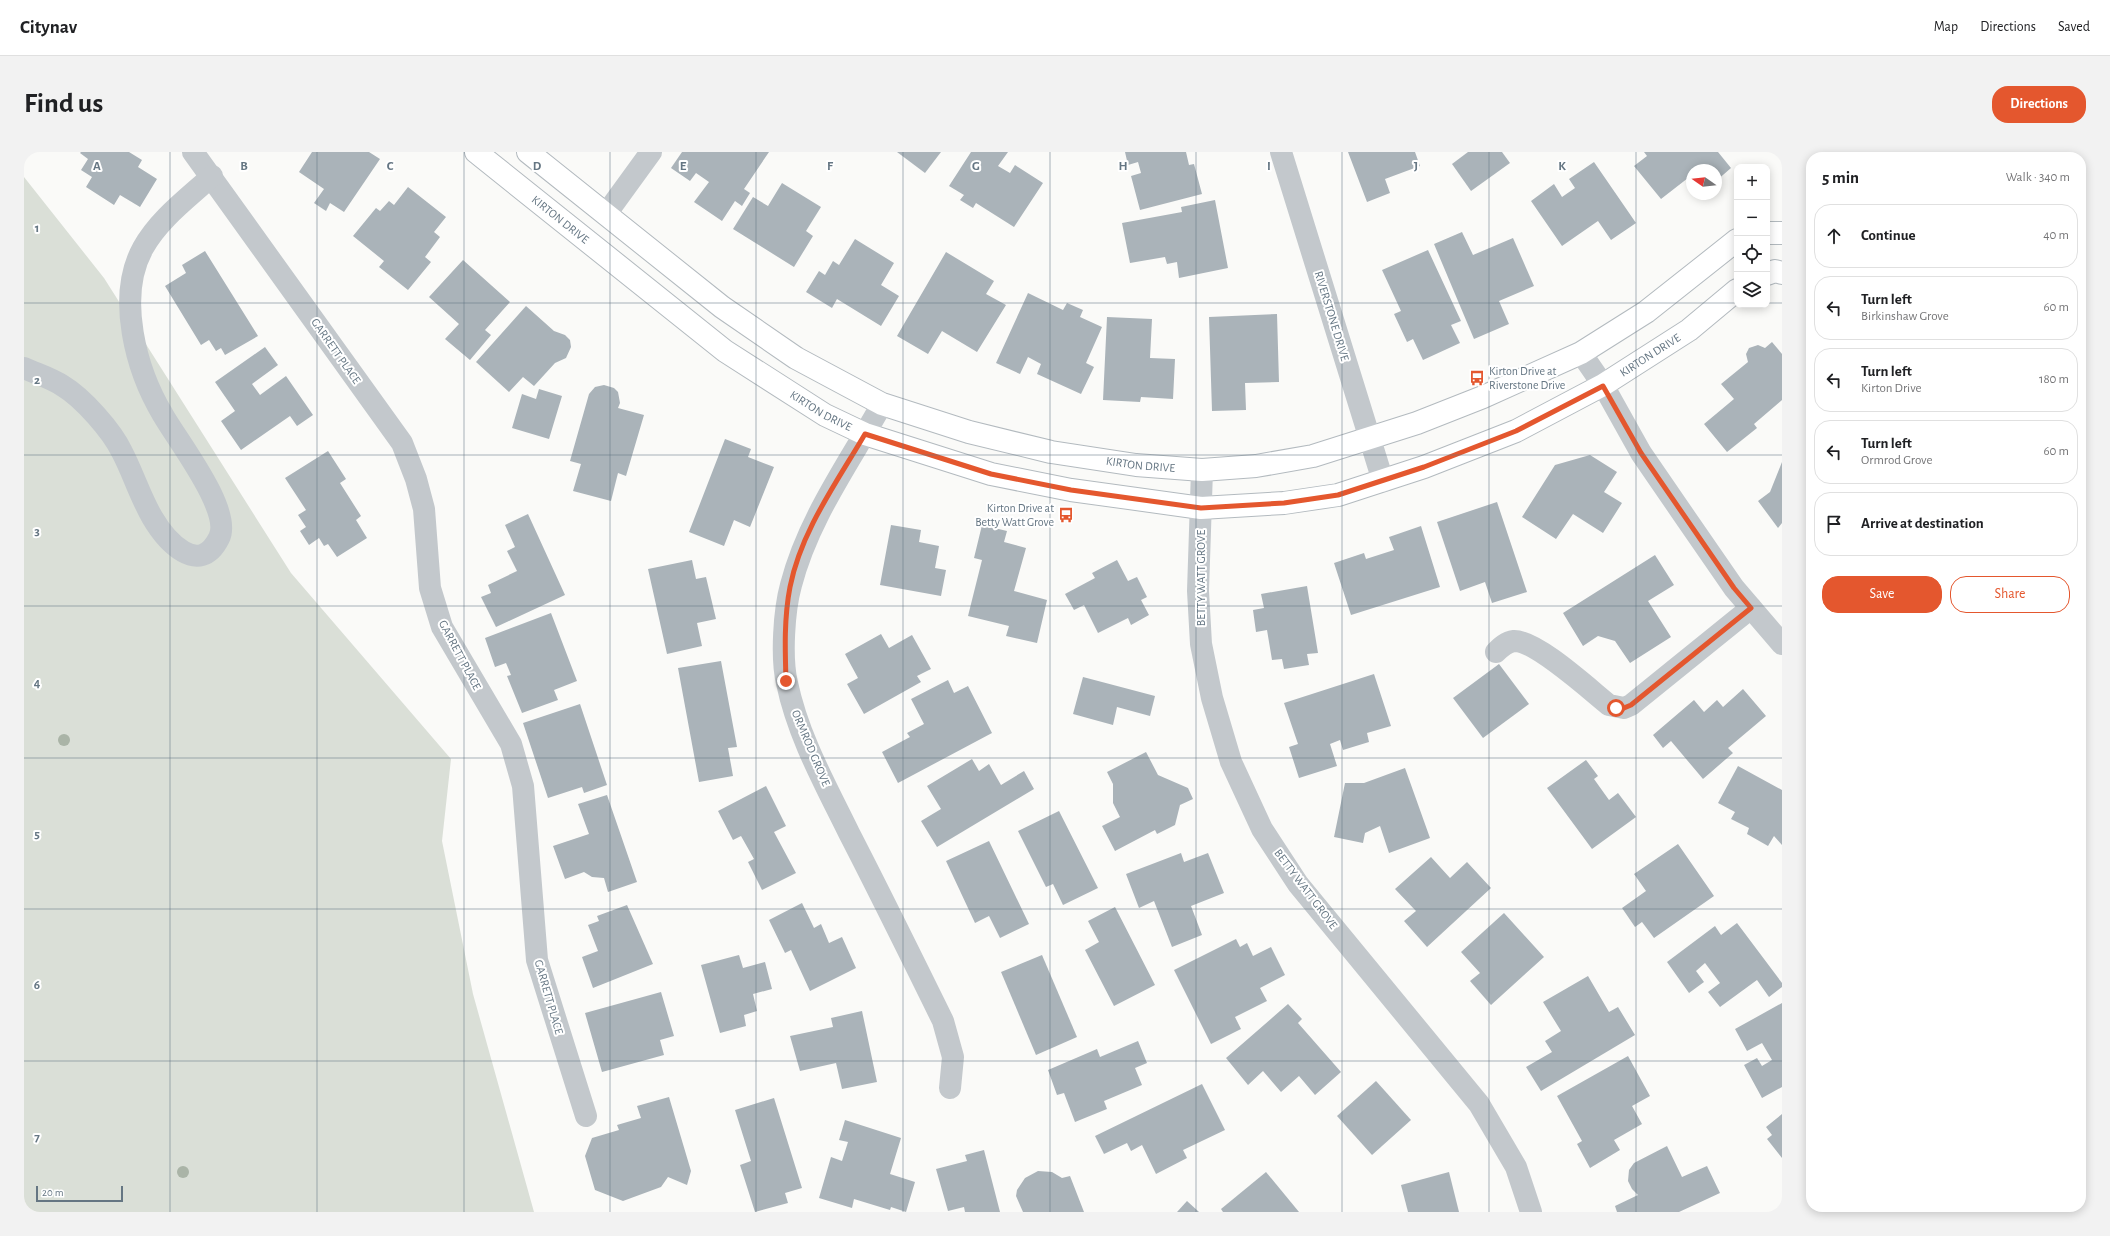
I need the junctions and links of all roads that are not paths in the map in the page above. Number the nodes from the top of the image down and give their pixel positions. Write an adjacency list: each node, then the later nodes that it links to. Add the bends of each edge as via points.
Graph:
1 (193, 152): 6 (street, GARRETT PLACE)
2 (476, 152): 18 (street, KIRTON DRIVE, via 725,351 825,415)
3 (528, 152): 7 (street, KIRTON DRIVE)
4 (651, 152): 7 (street)
5 (1281, 152): 19 (street, RIVERSTONE DRIVE)
6 (212, 176): 15 (street, via 161,223 143,248 133,279 130,314 134,344 145,379 163,415 210,492 221,519 222,532 209,553 201,556 190,555 171,542 152,517 122,450 96,414 64,386); 27 (street, GARRETT PLACE, via 402,443 414,472 424,509 430,588 442,627 511,744 523,786 537,960)
7 (606, 214): 17 (street, KIRTON DRIVE, via 722,307 796,358)
8 (1770, 233): 9 (street)
9 (1782, 233)
10 (1734, 242): 14 (street, KIRTON DRIVE, via 1646,312)
11 (1782, 272): 12 (street)
12 (1770, 273)
13 (1734, 292): 16 (street, KIRTON DRIVE, via 1689,330)
14 (1581, 353): 16 (street); 19 (street, KIRTON DRIVE, via 1483,397)
15 (24, 368)
16 (1603, 386): 21 (street, KIRTON DRIVE, via 1516,431); 23 (street, via 1641,453 1734,588)
17 (882, 404): 18 (street, ORMROD GROVE); 20 (street, KIRTON DRIVE, via 969,432 1051,452 1136,465)
18 (865, 434): 22 (street, KIRTON DRIVE, via 991,474 1071,490); 26 (street, ORMROD GROVE, via 806,537 790,586 784,636 786,681 797,721 817,768 943,1021 953,1057)
19 (1370, 438): 20 (street, KIRTON DRIVE, via 1313,456 1256,466); 21 (street, RIVERSTONE DRIVE)
20 (1202, 470): 22 (street, BETTY WATT GROVE)
21 (1383, 481): 22 (street, KIRTON DRIVE, via 1338,495 1284,503)
22 (1201, 508): 28 (street, BETTY WATT GROVE, via 1198,591 1201,644 1212,698 1231,762 1262,829 1298,884 1479,1104 1516,1167)
23 (1751, 608): 24 (street); 25 (street, via 1624,708 1609,705 1534,646 1512,641)
24 (1782, 644)
25 (1496, 652)
26 (950, 1088)
27 (586, 1116)
28 (1531, 1212)

